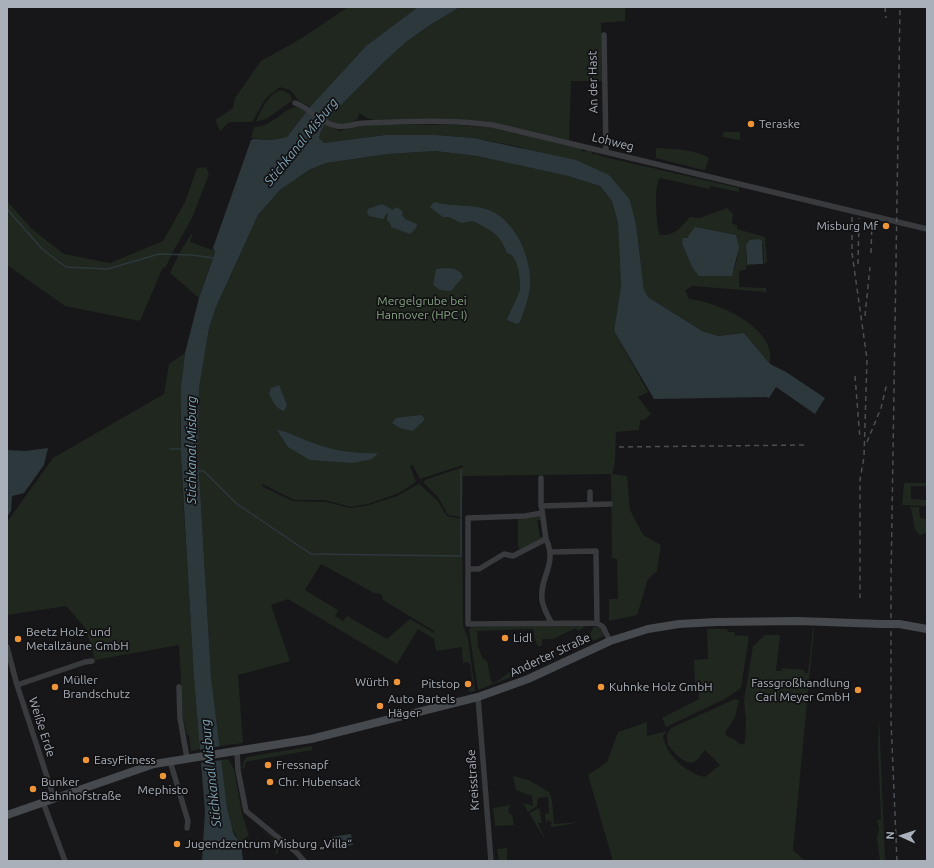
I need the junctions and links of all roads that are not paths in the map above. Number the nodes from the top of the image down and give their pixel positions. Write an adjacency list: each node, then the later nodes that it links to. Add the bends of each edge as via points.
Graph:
1 (604, 35): 3 (street, An der Hast)
2 (295, 103): 3 (street, Lohweg, via 306,107 329,124 342,127 361,123 482,124)
3 (606, 152): 4 (street, Lohweg)
4 (927, 229)
5 (541, 478): 9 (street)
6 (590, 492): 7 (street)
7 (590, 504): 8 (street); 9 (street)
8 (610, 504)
9 (541, 506): 10 (street)
10 (542, 512): 11 (street); 13 (street, via 525,516 468,518)
11 (546, 539): 12 (street); 13 (street, via 513,556 504,554 480,569)
12 (551, 552): 14 (street, via 542,597 543,606); 15 (street, via 596,551)
13 (469, 569): 14 (street, via 468,624)
14 (552, 624): 15 (street)
15 (597, 624): 17 (street, via 603,627)
16 (927, 629): 17 (main road, Anderter Straße, bridge, via 900,624 798,621 695,623 648,629)
17 (610, 641): 22 (main road, Anderter Straße, via 528,679)
18 (7, 647): 20 (street, Weiße Erde)
19 (92, 662): 20 (street, Weiße Erde, via 85,662)
20 (16, 685): 26 (street, Weiße Erde)
21 (179, 687): 24 (street, via 180,718)
22 (478, 697): 23 (main road, Anderter Straße, via 332,735); 32 (street, Kreisstraße)
23 (237, 751): 24 (main road, Anderter Straße); 31 (street, via 246,811 298,853)
24 (191, 758): 25 (main road, Anderter Straße)
25 (170, 761): 26 (main road, Anderter Straße); 29 (street)
26 (54, 798): 27 (main road, Anderter Straße)
27 (43, 802): 28 (main road, Anderter Straße); 30 (street)
28 (7, 815)
29 (188, 828)
30 (65, 861)
31 (304, 861)
32 (491, 861)

